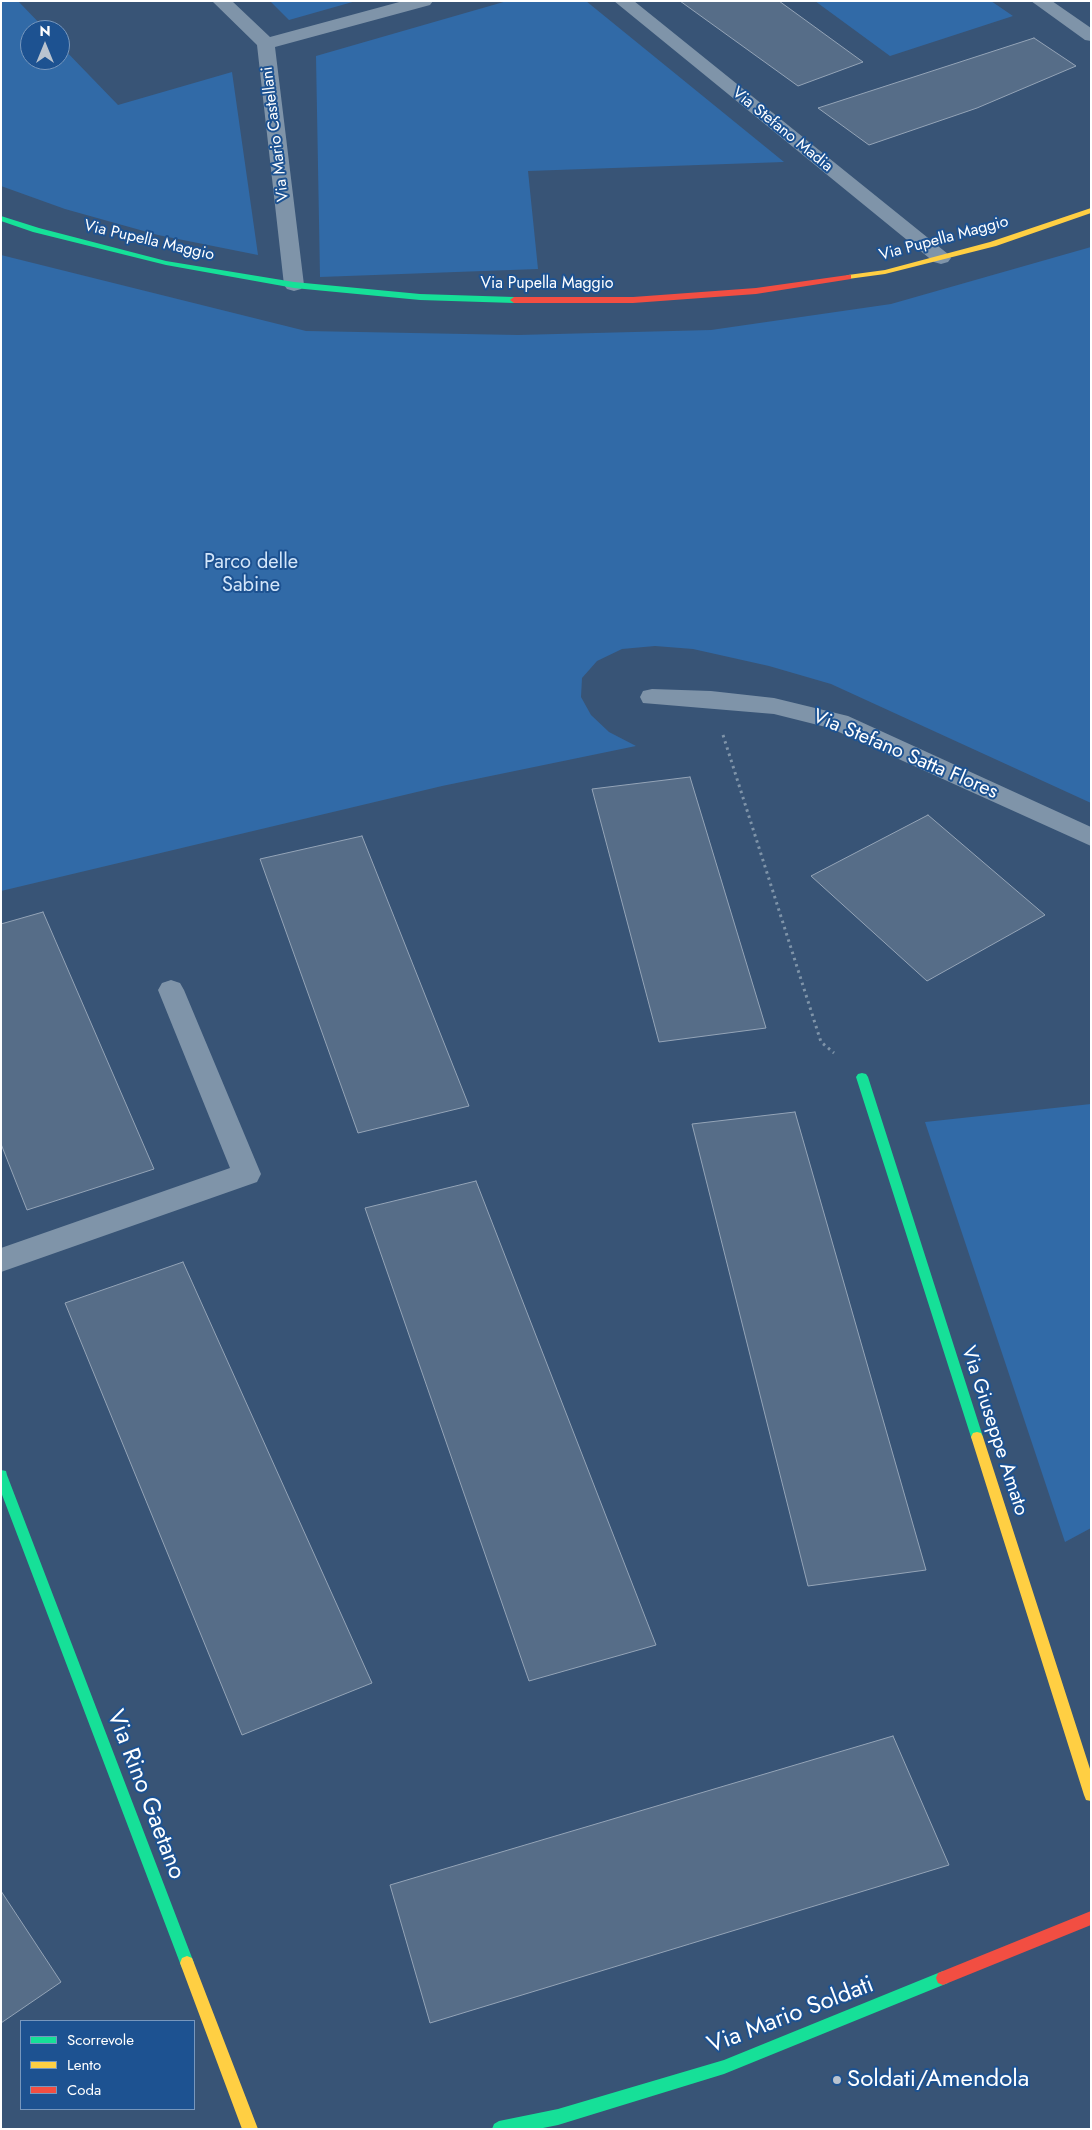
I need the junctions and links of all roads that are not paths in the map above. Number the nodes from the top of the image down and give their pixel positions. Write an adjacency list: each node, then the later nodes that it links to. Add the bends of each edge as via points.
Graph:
1 (221, 1): 6 (street, Via Mario Castellani)
2 (424, 1): 6 (street)
3 (623, 1): 9 (street, Via Stefano Madia)
4 (1040, 1): 5 (street)
5 (1091, 36)
6 (266, 44): 10 (street, Via Mario Castellani)
7 (1091, 210): 9 (street, Via Pupella Maggio, via 1040,229)
8 (1, 218): 10 (street, Via Pupella Maggio, via 166,263)
9 (941, 258): 10 (street, Via Pupella Maggio, via 885,272 806,285 633,300 490,301 358,293)
10 (294, 285)
11 (652, 697): 12 (street, Via Stefano Satta Flores, via 711,699 808,712 839,722)
12 (1091, 838)
13 (171, 990): 15 (street, via 247,1174)
14 (862, 1077): 17 (street, Via Giuseppe Amato)
15 (1, 1260)
16 (1, 1475): 19 (street, Via Rino Gaetano)
17 (1091, 1795)
18 (1091, 1918): 20 (street, Via Mario Soldati, via 724,2067 558,2117)
19 (250, 2129)
20 (499, 2129)

